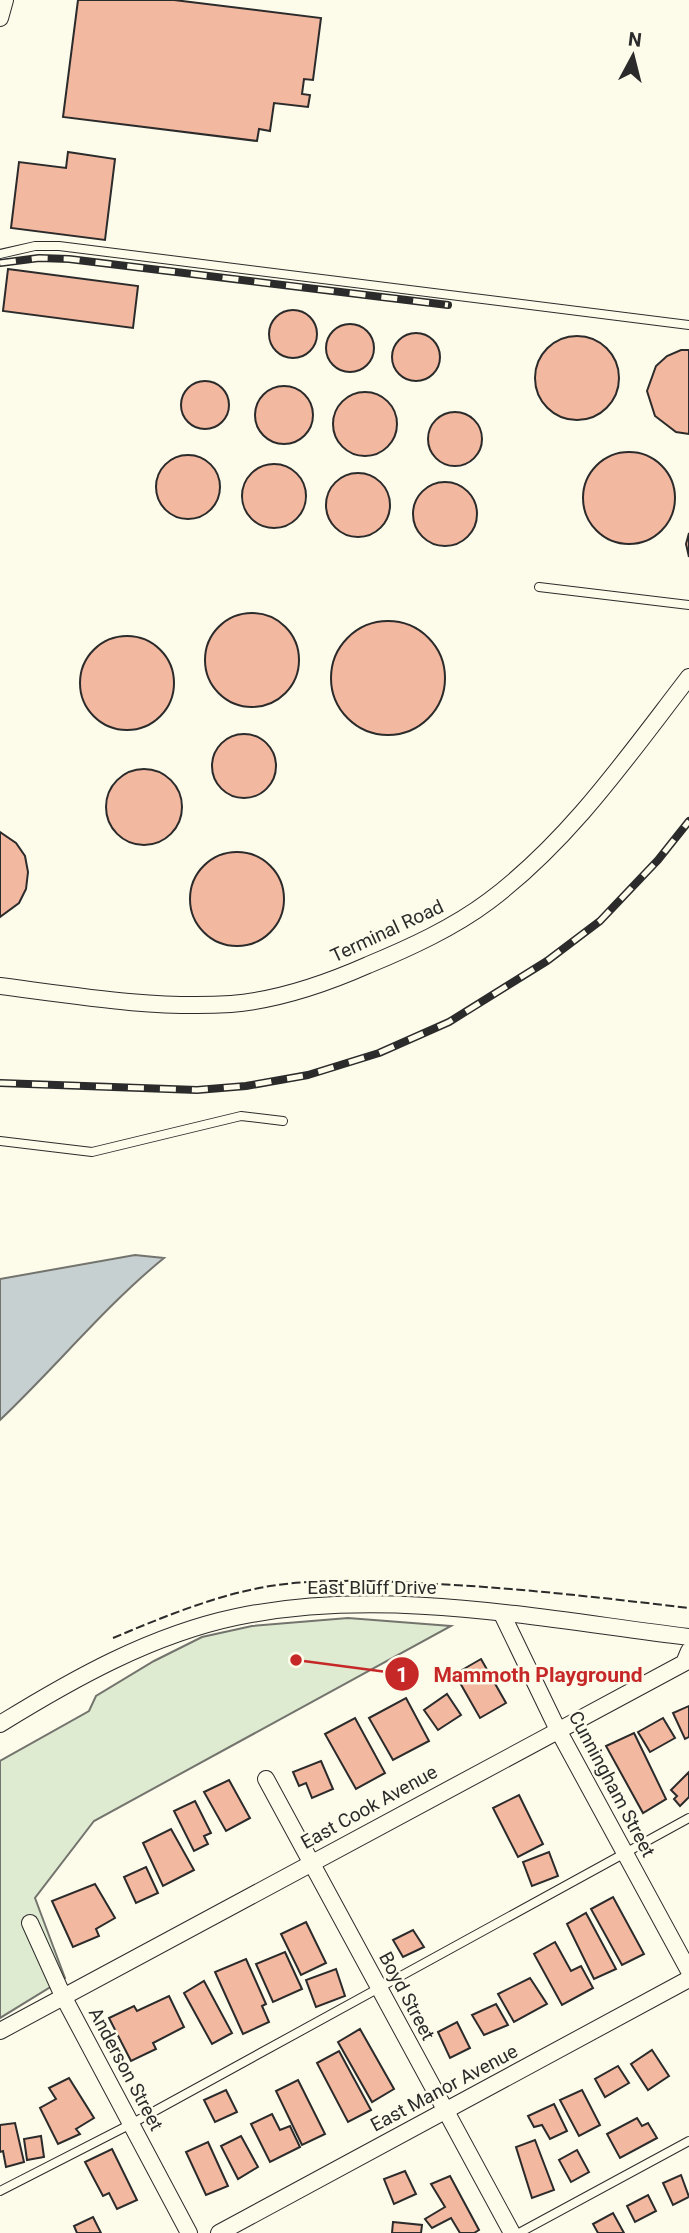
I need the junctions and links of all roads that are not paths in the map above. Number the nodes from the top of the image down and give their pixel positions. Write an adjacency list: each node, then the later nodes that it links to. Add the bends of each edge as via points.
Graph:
1 (5, 0): 2 (street)
2 (0, 19)
3 (0, 254): 4 (lane, via 59,246)
4 (689, 325)
5 (539, 587): 6 (lane)
6 (689, 605)
7 (689, 677): 8 (street, Terminal Road, via 581,814 523,874 487,902 395,954 286,995 234,1004 120,1002)
8 (0, 986)
9 (283, 1121): 10 (lane, via 241,1116 92,1152)
10 (0, 1142)
11 (502, 1614): 12 (street, East Bluff Drive); 14 (street, East Bluff Drive, via 368,1605 277,1610 233,1618 185,1632 66,1683); 15 (street, Cunningham Street)
12 (689, 1637)
13 (689, 1651): 15 (street, East Cook Avenue, via 684,1663)
14 (0, 1724)
15 (557, 1728): 18 (street, Cunningham Street); 19 (street, East Cook Avenue)
16 (266, 1779): 19 (street, Boyd Street)
17 (689, 1818): 18 (lane)
18 (626, 1853): 21 (street, Cunningham Street); 23 (lane)
19 (311, 1863): 23 (street, Boyd Street); 24 (street, East Cook Avenue)
20 (30, 1923): 24 (street, Anderson Street)
21 (689, 1971)
22 (689, 1979): 26 (street, East Manor Avenue)
23 (379, 1989): 26 (street, Boyd Street); 27 (lane)
24 (63, 1996): 25 (street, East Cook Avenue); 27 (street, Anderson Street)
25 (0, 2031)
26 (445, 2111): 31 (street, East Manor Avenue); 32 (street, Boyd Street)
27 (131, 2124): 29 (lane); 30 (street, Anderson Street)
28 (689, 2141): 33 (lane)
29 (0, 2190)
30 (189, 2233)
31 (219, 2233)
32 (512, 2233)
33 (519, 2233)

